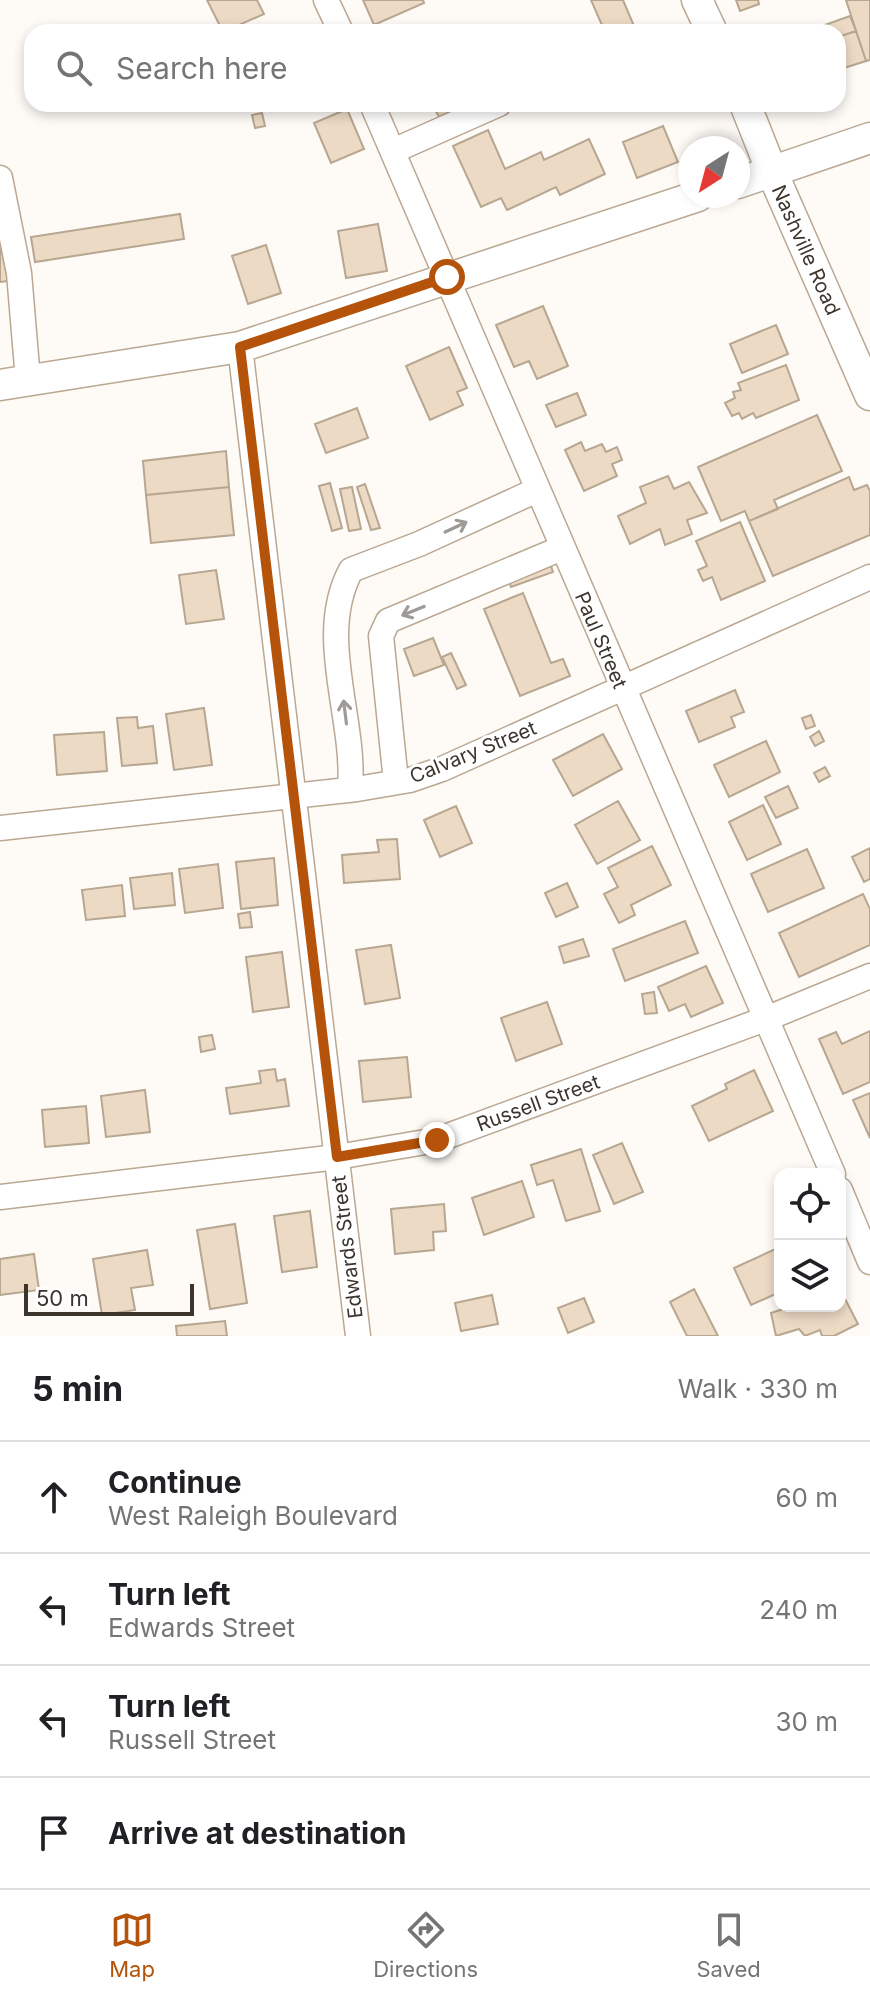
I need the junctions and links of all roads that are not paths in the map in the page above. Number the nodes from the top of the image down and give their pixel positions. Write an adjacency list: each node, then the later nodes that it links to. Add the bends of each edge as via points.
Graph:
1 (326, 0): 3 (street)
2 (697, 0): 4 (main road)
3 (337, 24)
4 (708, 24)
5 (376, 112): 9 (street, Paul Street)
6 (481, 112): 9 (street)
7 (748, 112): 10 (main road, Nashville Road)
8 (870, 138): 10 (main road)
9 (393, 151): 14 (street, Paul Street)
10 (772, 172): 12 (main road); 18 (main road, Nashville Road)
11 (0, 178): 15 (street, via 19,273)
12 (750, 179)
13 (678, 202): 14 (main road)
14 (447, 277): 16 (main road); 19 (street, Paul Street)
15 (10, 314): 17 (street)
16 (240, 347): 17 (main road); 26 (street, Edwards Street)
17 (14, 382)
18 (870, 395)
19 (537, 490): 20 (street, Paul Street); 23 (street, one-way to 19, via 334,625 338,594 351,570)
20 (562, 548): 22 (street, Paul Street); 24 (street, one-way to 24, via 388,621 381,636)
21 (870, 577): 22 (street, Calvary Street)
22 (622, 687): 24 (street, Calvary Street, via 480,753); 29 (street, Paul Street)
23 (351, 764): 24 (street); 25 (street)
24 (395, 770): 25 (street, Calvary Street)
25 (350, 790): 26 (street, Calvary Street)
26 (295, 794): 27 (street, Calvary Street); 30 (street, Edwards Street)
27 (0, 828)
28 (870, 976): 29 (street, Russell Street)
29 (768, 1018): 30 (street, Russell Street, via 437,1140); 31 (street, Paul Street)
30 (337, 1157): 32 (street, Russell Street); 35 (street, Edwards Street)
31 (830, 1168)
32 (0, 1197)
33 (846, 1204): 34 (street)
34 (870, 1262)
35 (358, 1336)

